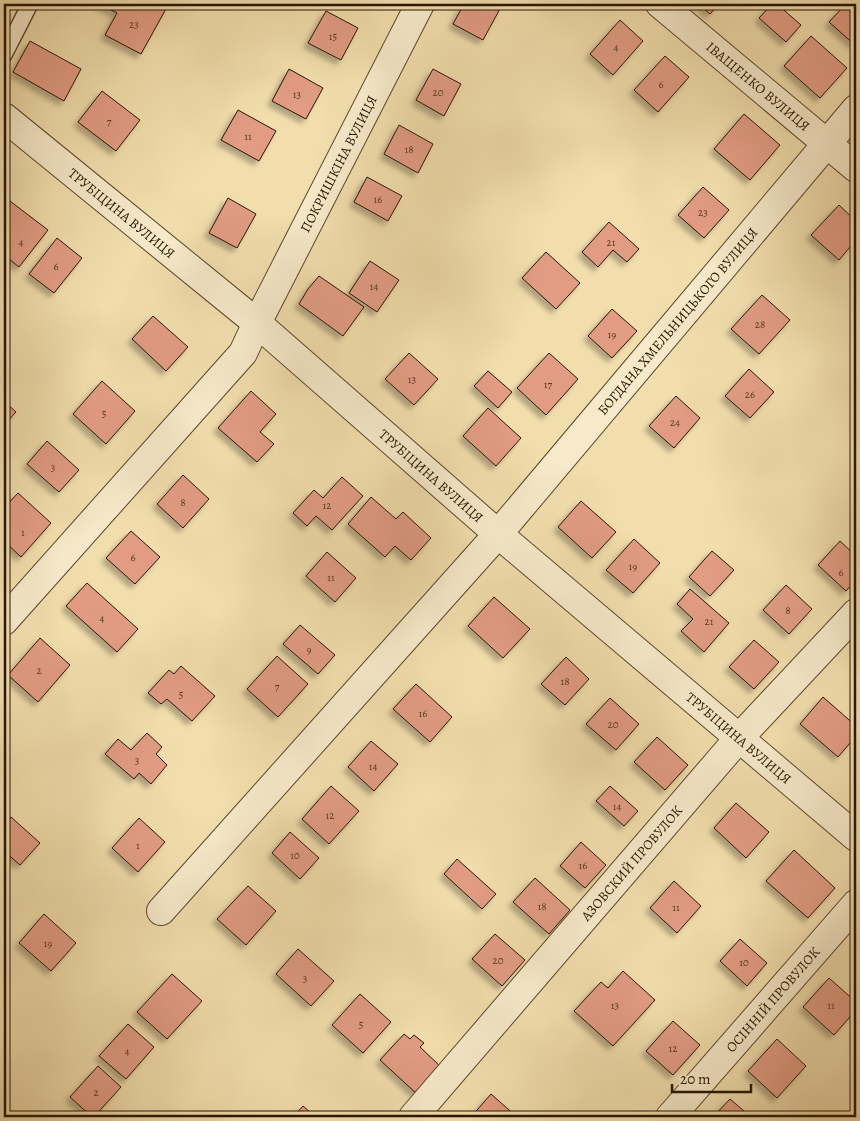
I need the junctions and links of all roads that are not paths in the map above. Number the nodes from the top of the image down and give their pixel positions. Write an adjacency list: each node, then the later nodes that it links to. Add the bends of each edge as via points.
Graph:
1 (30, 4): 4 (lane)
2 (420, 4): 9 (street, ПОКРИШКІНА ВУЛИЦЯ)
3 (660, 4): 7 (street, ІВАЩЕНКО ВУЛИЦЯ)
4 (4, 55)
5 (856, 109): 7 (street, БОГДАНА ХМЕЛЬНИЦЬКОГО ВУЛИЦЯ)
6 (4, 117): 9 (street, ТРУБІЦИНА ВУЛИЦЯ)
7 (827, 142): 8 (street, ІВАЩЕНКО ВУЛИЦЯ); 10 (street, БОГДАНА ХМЕЛЬНИЦЬКОГО ВУЛИЦЯ)
8 (856, 168)
9 (257, 323): 10 (street, ТРУБІЦИНА ВУЛИЦЯ); 12 (street, ПОКРИШКІНА ВУЛИЦЯ, via 243,353)
10 (498, 534): 13 (street, ТРУБІЦИНА ВУЛИЦЯ); 16 (street, БОГДАНА ХМЕЛЬНИЦЬКОГО ВУЛИЦЯ)
11 (856, 614): 13 (street, АЗОВСКИЙ ПРОВУЛОК)
12 (4, 621)
13 (739, 738): 14 (street, ТРУБІЦИНА ВУЛИЦЯ); 17 (street, АЗОВСКИЙ ПРОВУЛОК)
14 (856, 837)
15 (856, 904): 18 (street, ОСІННІЙ ПРОВУЛОК)
16 (161, 911)
17 (413, 1117)
18 (670, 1117)

